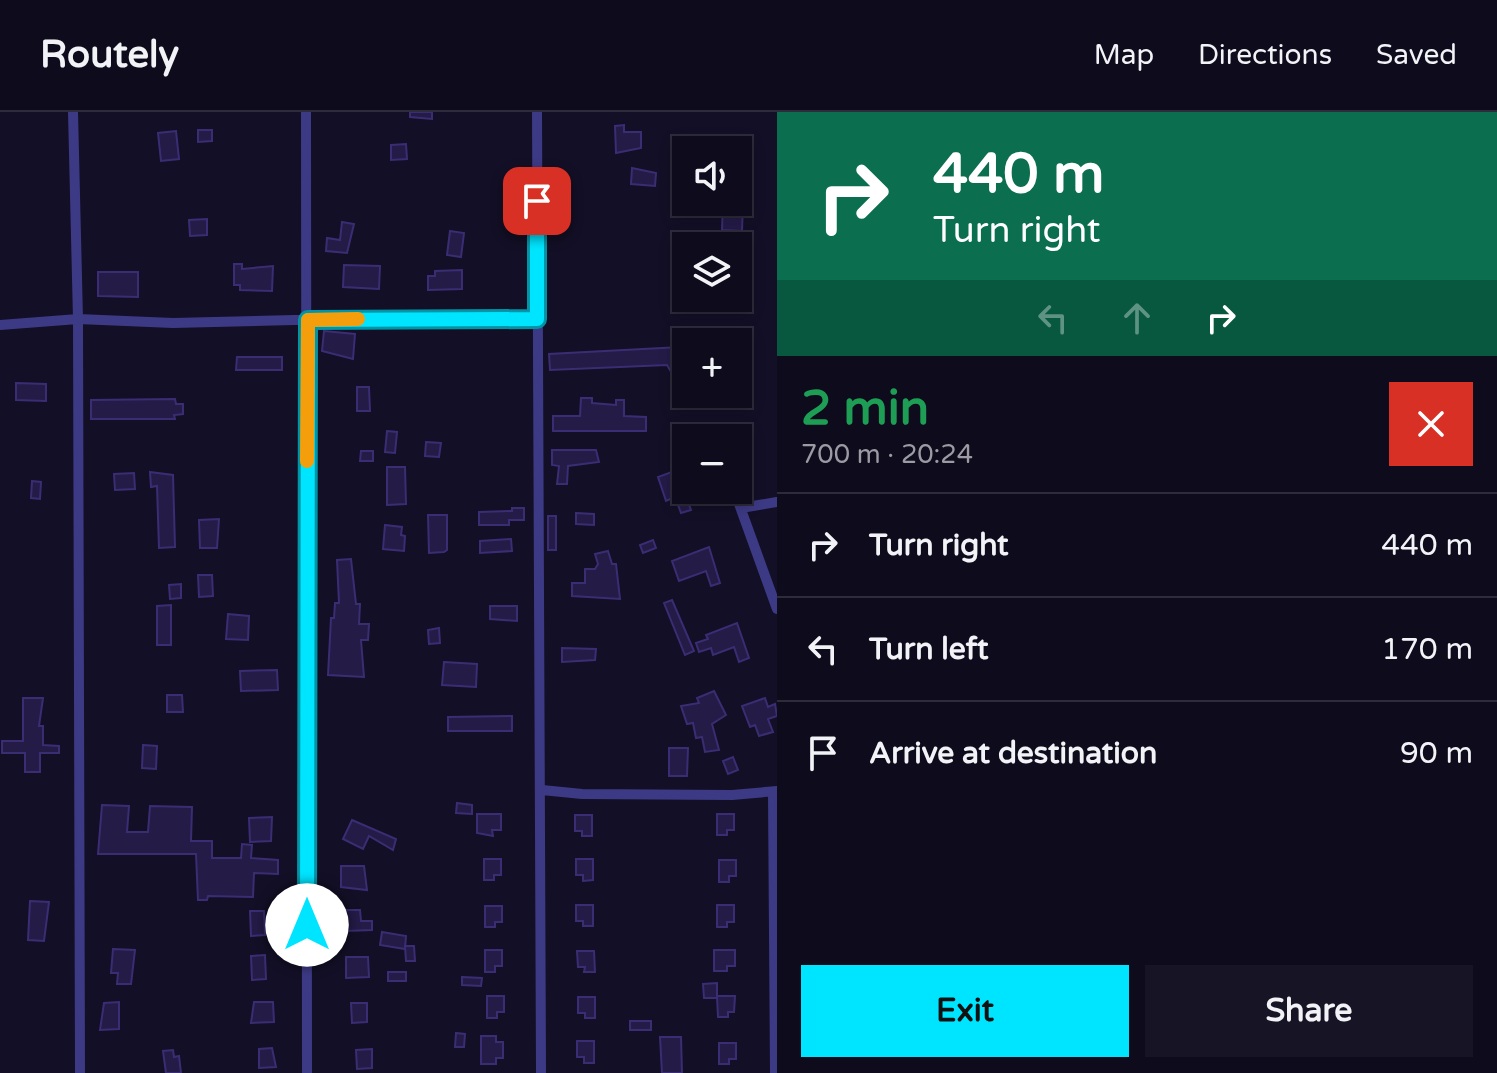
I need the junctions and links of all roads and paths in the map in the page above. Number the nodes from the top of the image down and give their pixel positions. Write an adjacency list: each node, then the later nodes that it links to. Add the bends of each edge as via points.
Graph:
1 (73, 112): 4 (street)
2 (306, 112): 6 (street)
3 (537, 112): 5 (street)
4 (78, 319): 6 (street); 7 (street); 14 (street)
5 (537, 319): 6 (street); 12 (street)
6 (308, 320): 15 (street)
7 (0, 325)
8 (777, 502): 10 (street)
9 (739, 504): 10 (street)
10 (741, 508): 11 (street)
11 (777, 609)
12 (542, 790): 13 (street); 16 (street)
13 (775, 792): 17 (street)
14 (80, 1073)
15 (307, 1073)
16 (541, 1073)
17 (775, 1073)

